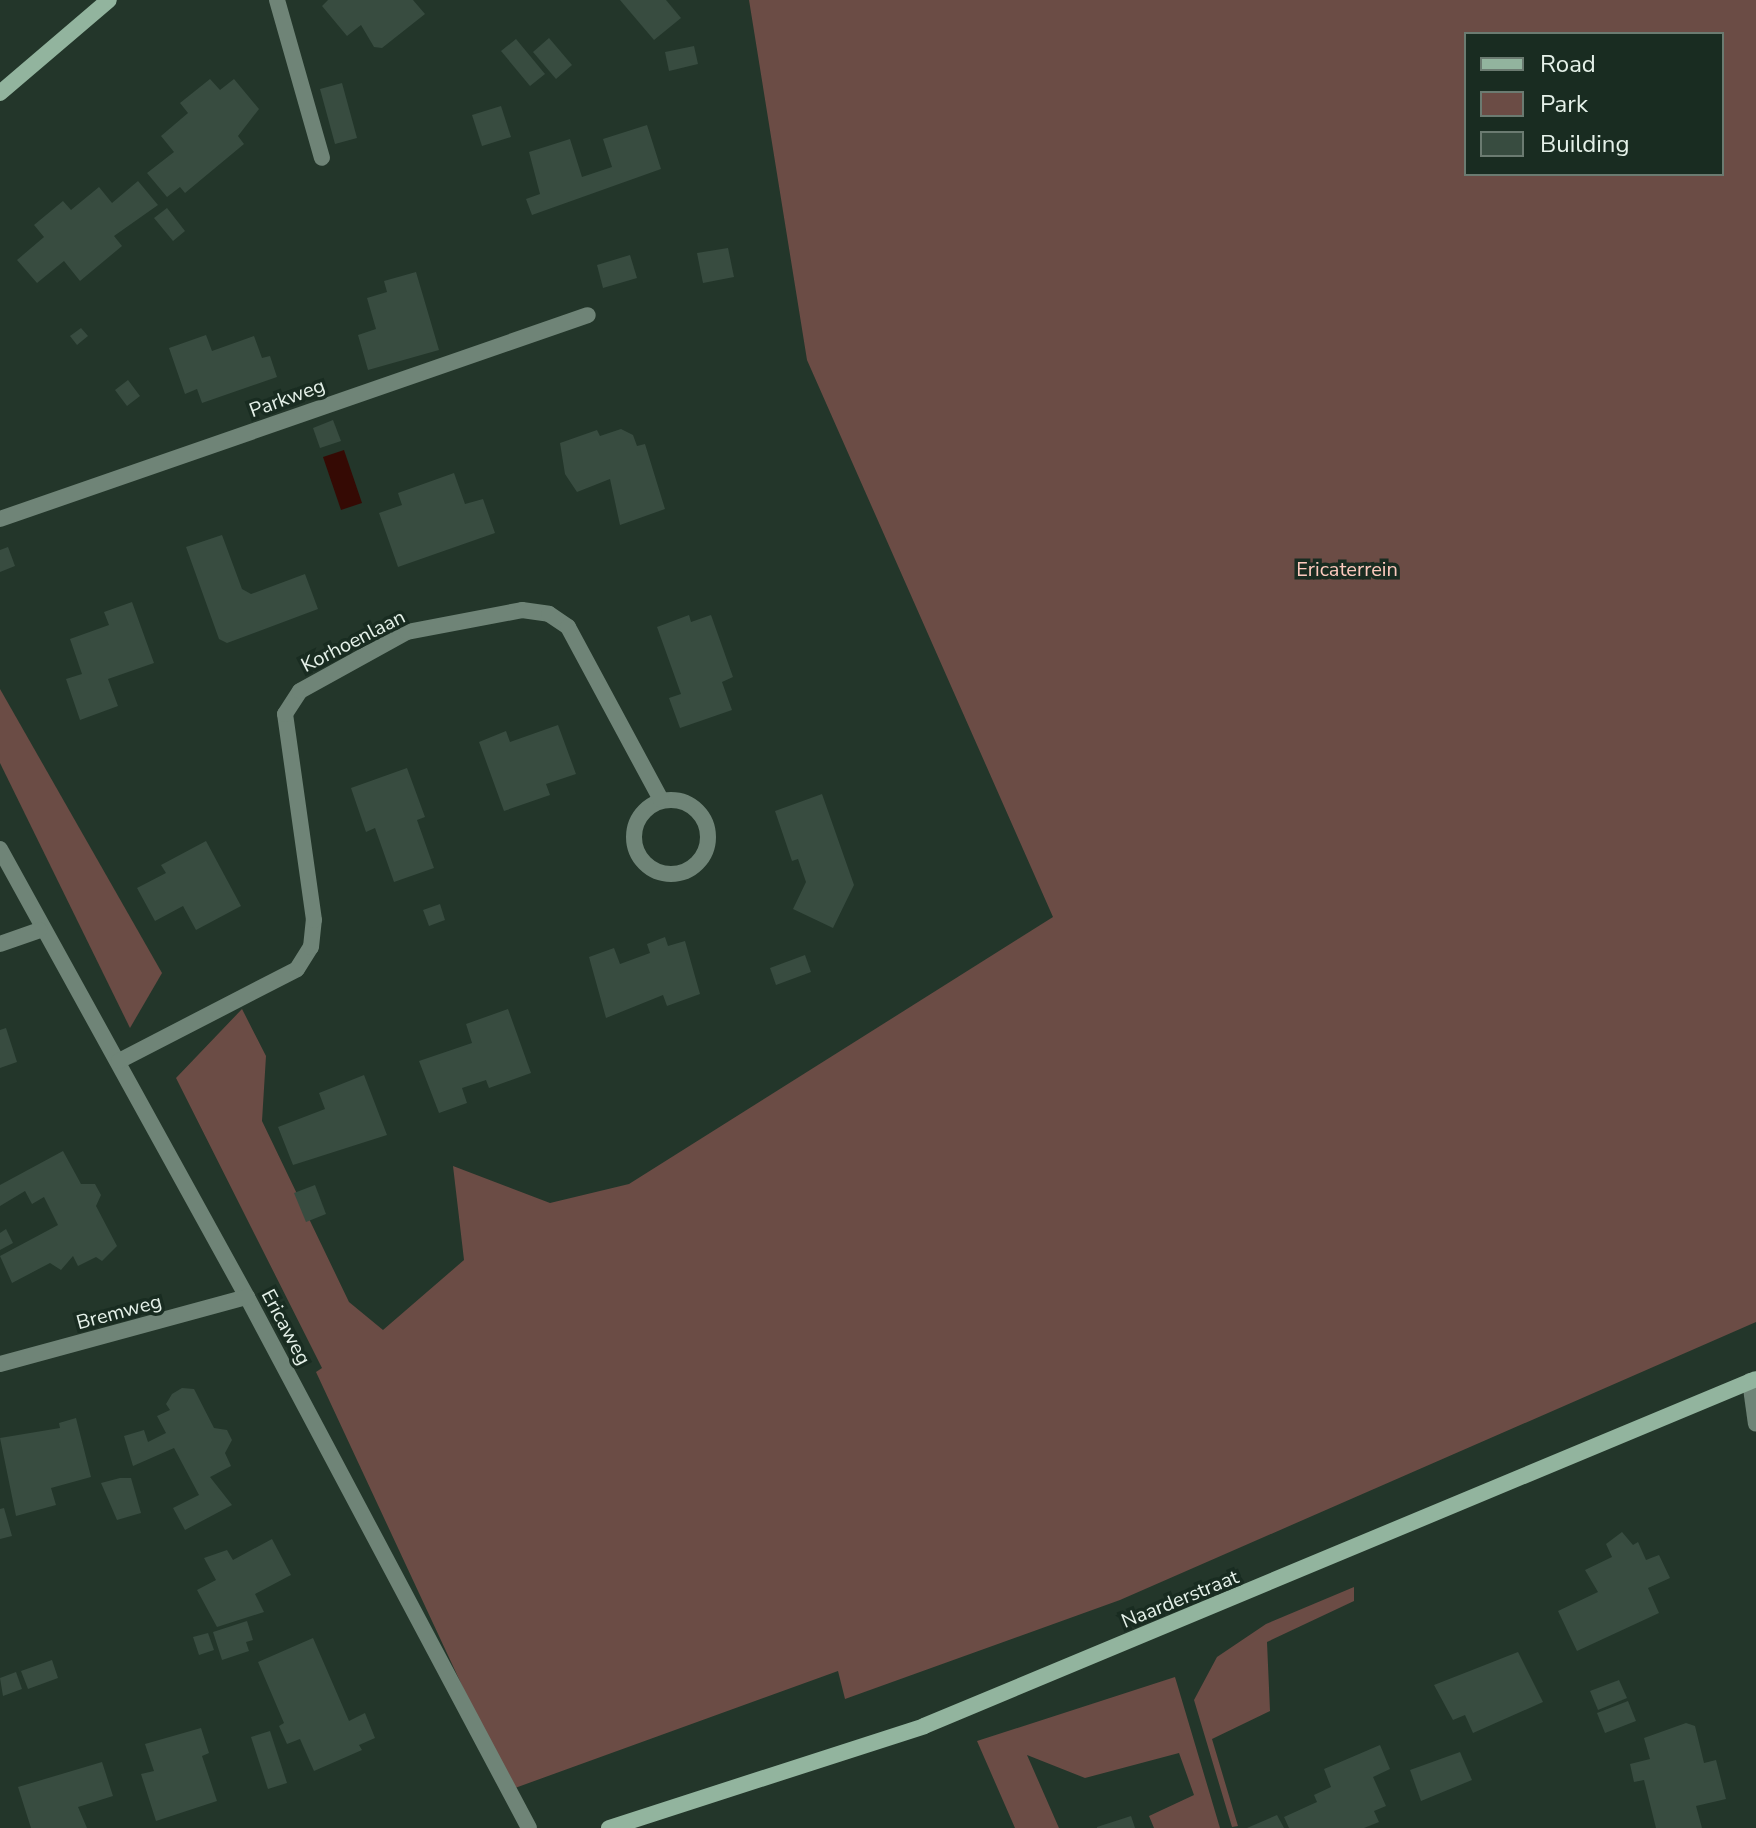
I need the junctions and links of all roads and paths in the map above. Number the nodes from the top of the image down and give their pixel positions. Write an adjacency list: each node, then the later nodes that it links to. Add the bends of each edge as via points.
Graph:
1 (109, 0): 3 (street)
2 (277, 0): 4 (street)
3 (0, 93)
4 (322, 158)
5 (588, 315): 6 (street, Parkweg)
6 (0, 519)
7 (661, 800): 7 (street, via 643,811 634,829 635,849 646,866 665,875 685,872 701,860 708,843 707,824 688,805); 11 (street, Korhoenlaan, via 568,627 549,614 522,610 407,632 300,691 285,714 314,920 311,947 297,969)
8 (0, 849): 9 (street, Ericaweg)
9 (40, 930): 10 (street); 11 (street, Ericaweg)
10 (0, 944)
11 (119, 1061): 12 (street, Ericaweg)
12 (247, 1297): 13 (street, Bremweg); 16 (street, Ericaweg)
13 (0, 1364)
14 (1753, 1380): 15 (street); 17 (street, Naarderstraat, via 924,1726)
15 (1756, 1424)
16 (529, 1828)
17 (609, 1828)

